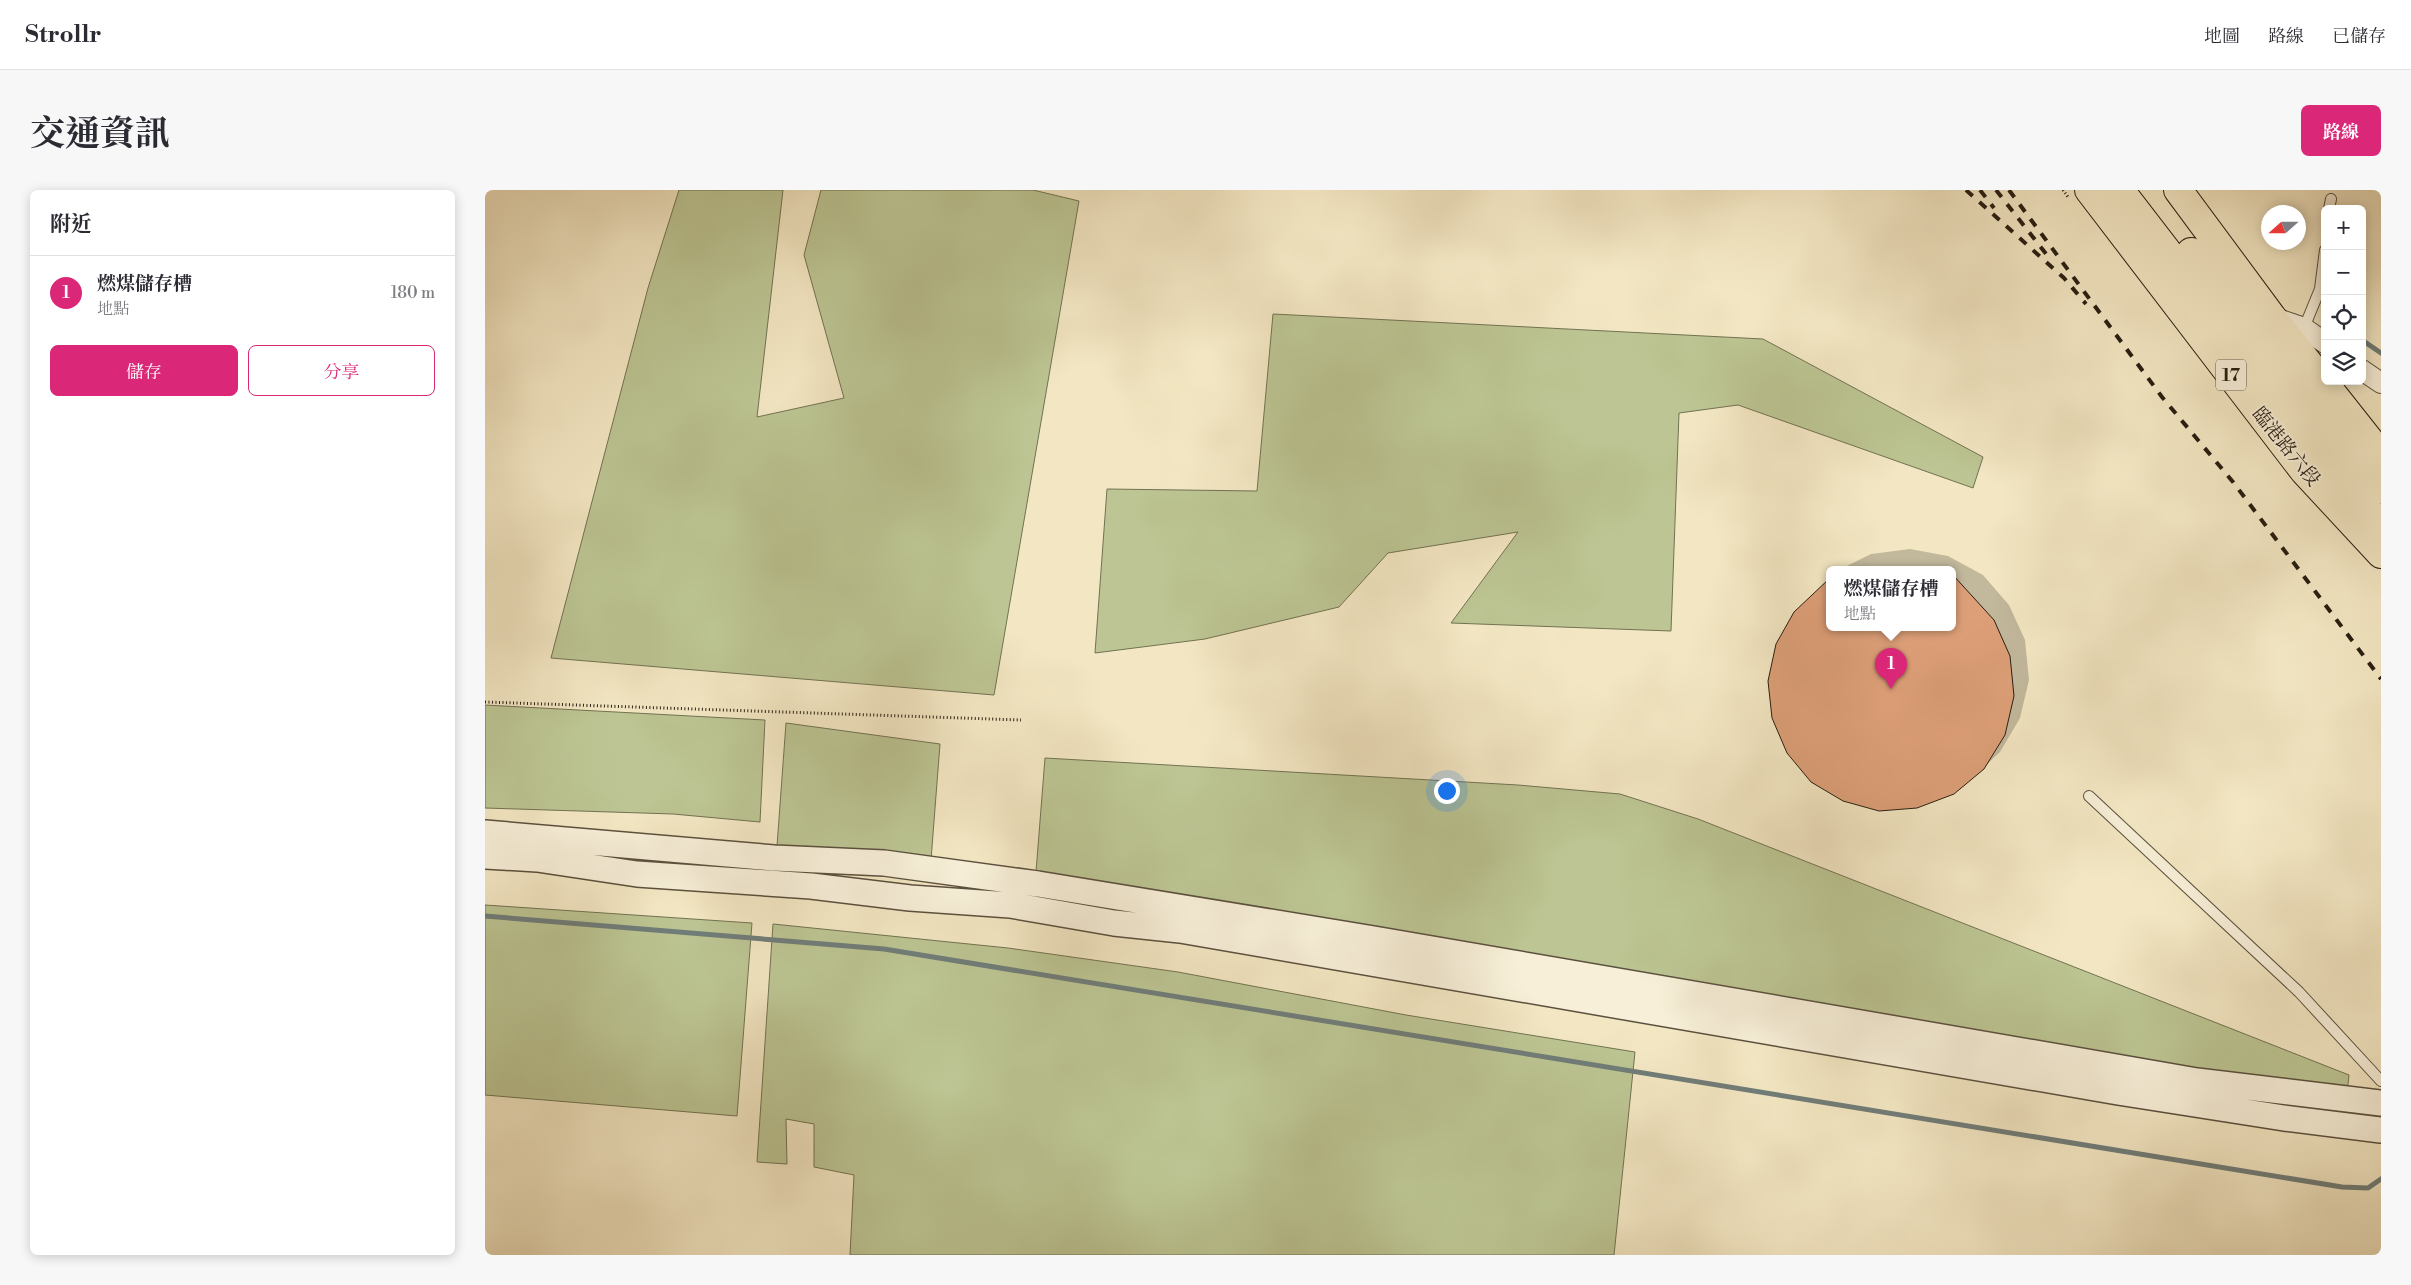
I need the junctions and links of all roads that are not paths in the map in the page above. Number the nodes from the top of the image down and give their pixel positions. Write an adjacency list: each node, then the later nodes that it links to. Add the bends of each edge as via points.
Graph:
1 (2089, 190): 14 (main road, 臨港路六段 / 17, via 2304,471)
2 (2120, 190): 13 (main road, 臨港路六段 / 17, via 2360,502)
3 (2142, 190): 12 (main road, 17)
4 (2178, 190): 6 (main road)
5 (2321, 281): 7 (lane)
6 (2272, 317): 7 (street); 11 (main road)
7 (2304, 328): 8 (street)
8 (2321, 340)
9 (2366, 373): 10 (street)
10 (2381, 383)
11 (2381, 455)
12 (2381, 489)
13 (2381, 524)
14 (2381, 554)
15 (2089, 796): 20 (lane, via 2299,992)
16 (485, 832): 18 (street, via 773,858 884,863 1191,908)
17 (485, 856): 18 (street, via 537,859 637,874 1009,905 1114,923)
18 (1646, 998): 19 (street)
19 (2042, 1067): 21 (street); 22 (street, via 2284,1118)
20 (2381, 1081)
21 (2381, 1103)
22 (2381, 1130)

